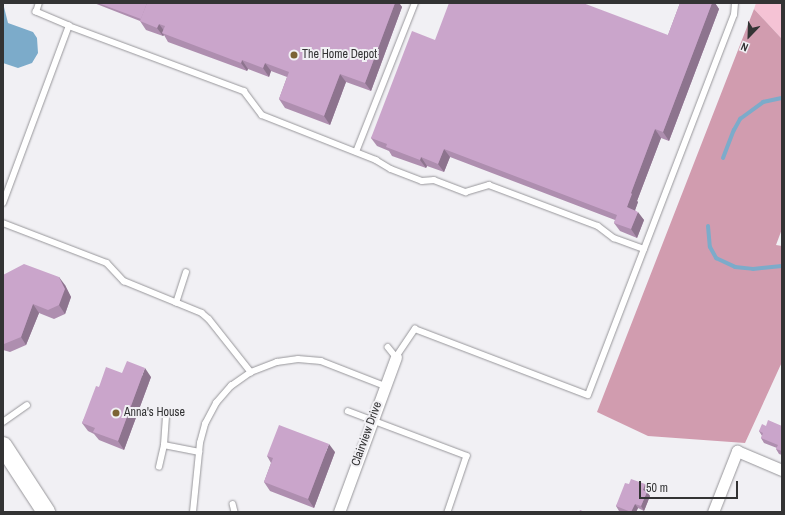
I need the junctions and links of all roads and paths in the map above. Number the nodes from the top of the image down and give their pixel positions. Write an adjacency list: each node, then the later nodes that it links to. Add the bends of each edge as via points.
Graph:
1 (39, 3): 4 (lane, via 36,12)
2 (415, 3): 5 (lane)
3 (735, 3): 8 (lane, via 734,15)
4 (69, 26): 5 (lane, via 244,91 262,115); 6 (lane)
5 (356, 152): 8 (lane, via 422,181 434,180 466,192 489,185 598,226 614,238)
6 (3, 203)
7 (3, 223): 10 (lane, via 107,263 124,281)
8 (644, 249): 12 (lane, via 588,396 415,329)
9 (186, 273): 10 (lane)
10 (176, 303): 13 (lane, via 202,313 209,319)
11 (388, 347): 12 (lane)
12 (396, 357): 14 (street, Clairview Drive)
13 (251, 372): 14 (lane, via 277,362 298,359 322,361); 22 (lane, via 231,386 216,403 205,424)
14 (385, 386): 18 (street, Clairview Drive)
15 (28, 405): 19 (lane)
16 (348, 411): 18 (lane)
17 (166, 418): 20 (lane)
18 (372, 420): 31 (street, Clairview Drive); 32 (lane, via 468,456)
19 (3, 422)
20 (164, 445): 22 (lane); 24 (lane)
21 (3, 446): 26 (main road)
22 (199, 452): 29 (lane)
23 (3, 464): 26 (main road)
24 (159, 467)
25 (782, 470): 33 (street, via 737,451)
26 (20, 473): 28 (main road)
27 (233, 504): 30 (lane)
28 (46, 512)
29 (193, 512)
30 (235, 512)
31 (338, 512)
32 (448, 512)
33 (713, 512)

